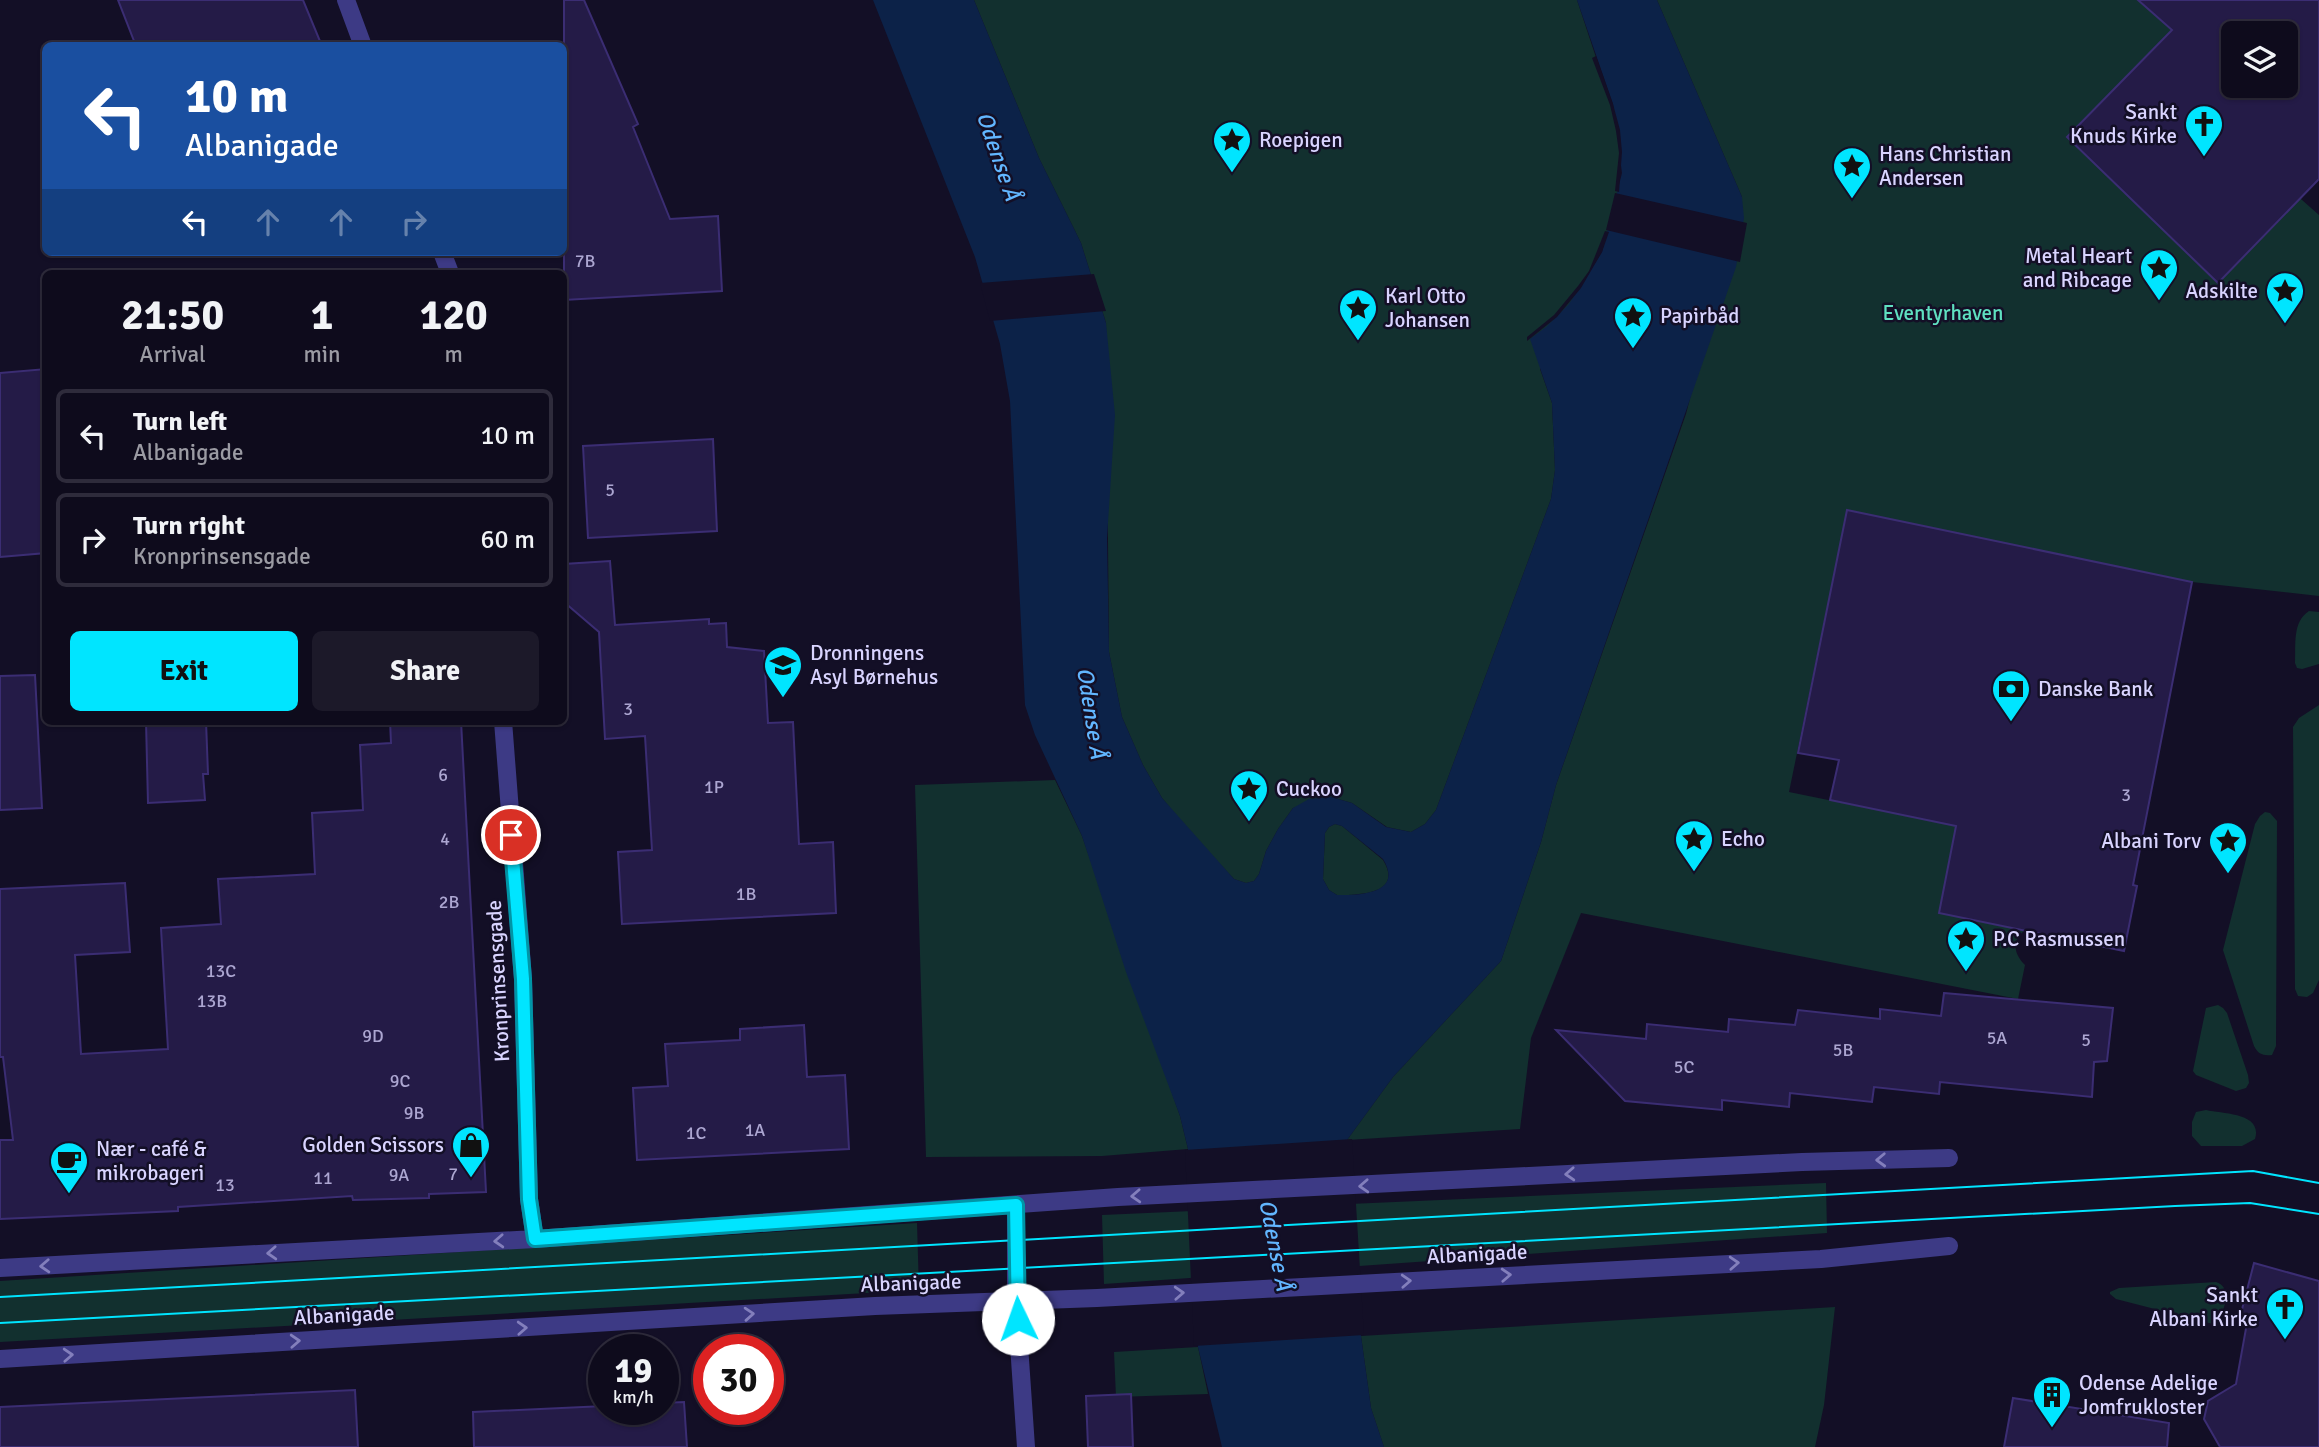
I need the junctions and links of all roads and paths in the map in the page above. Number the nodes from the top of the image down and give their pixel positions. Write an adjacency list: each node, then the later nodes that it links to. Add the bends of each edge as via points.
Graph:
1 (346, 0): 2 (street)
2 (362, 42)
3 (503, 725): 6 (street, Kronprinsensgade, via 523,979 529,1199)
4 (1949, 1158): 5 (street, one-way to 5)
5 (1016, 1205): 6 (street); 9 (street)
6 (535, 1239): 8 (street, one-way to 8)
7 (1949, 1246): 9 (street, Albanigade, one-way to 7, via 1821,1259)
8 (0, 1268)
9 (1016, 1301): 10 (street, Albanigade, one-way to 9); 11 (street)
10 (0, 1359)
11 (1026, 1447)

